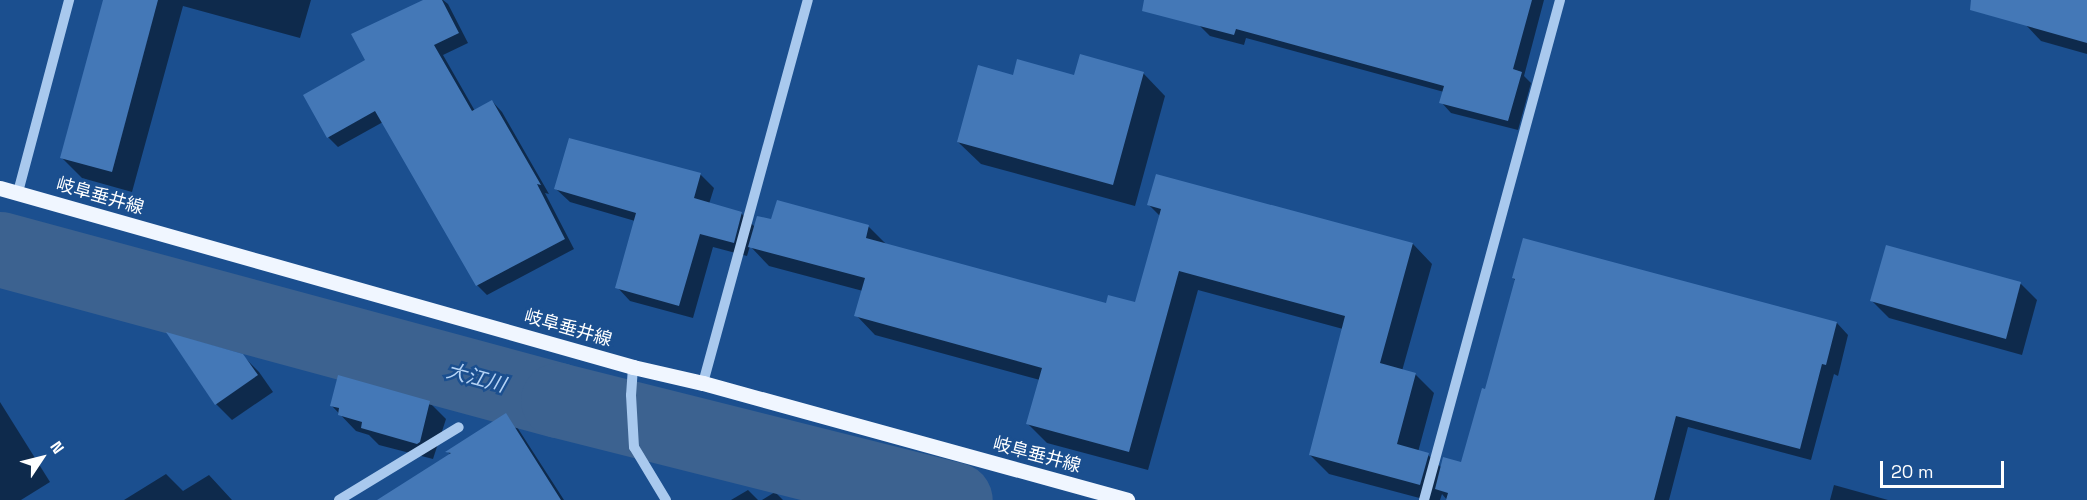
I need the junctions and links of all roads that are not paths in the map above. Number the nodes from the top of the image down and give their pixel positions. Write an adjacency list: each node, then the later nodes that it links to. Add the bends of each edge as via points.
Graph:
1 (69, 0): 5 (street)
2 (808, 0): 7 (street)
3 (1560, 0): 12 (street)
4 (0, 188): 5 (main road, 岐阜垂井線)
5 (18, 192): 6 (main road, 岐阜垂井線)
6 (633, 367): 7 (main road, 岐阜垂井線); 10 (street, via 634,447)
7 (703, 383): 11 (main road, 岐阜垂井線)
8 (459, 427): 9 (street)
9 (339, 500)
10 (666, 500)
11 (1127, 500)
12 (1424, 500)

